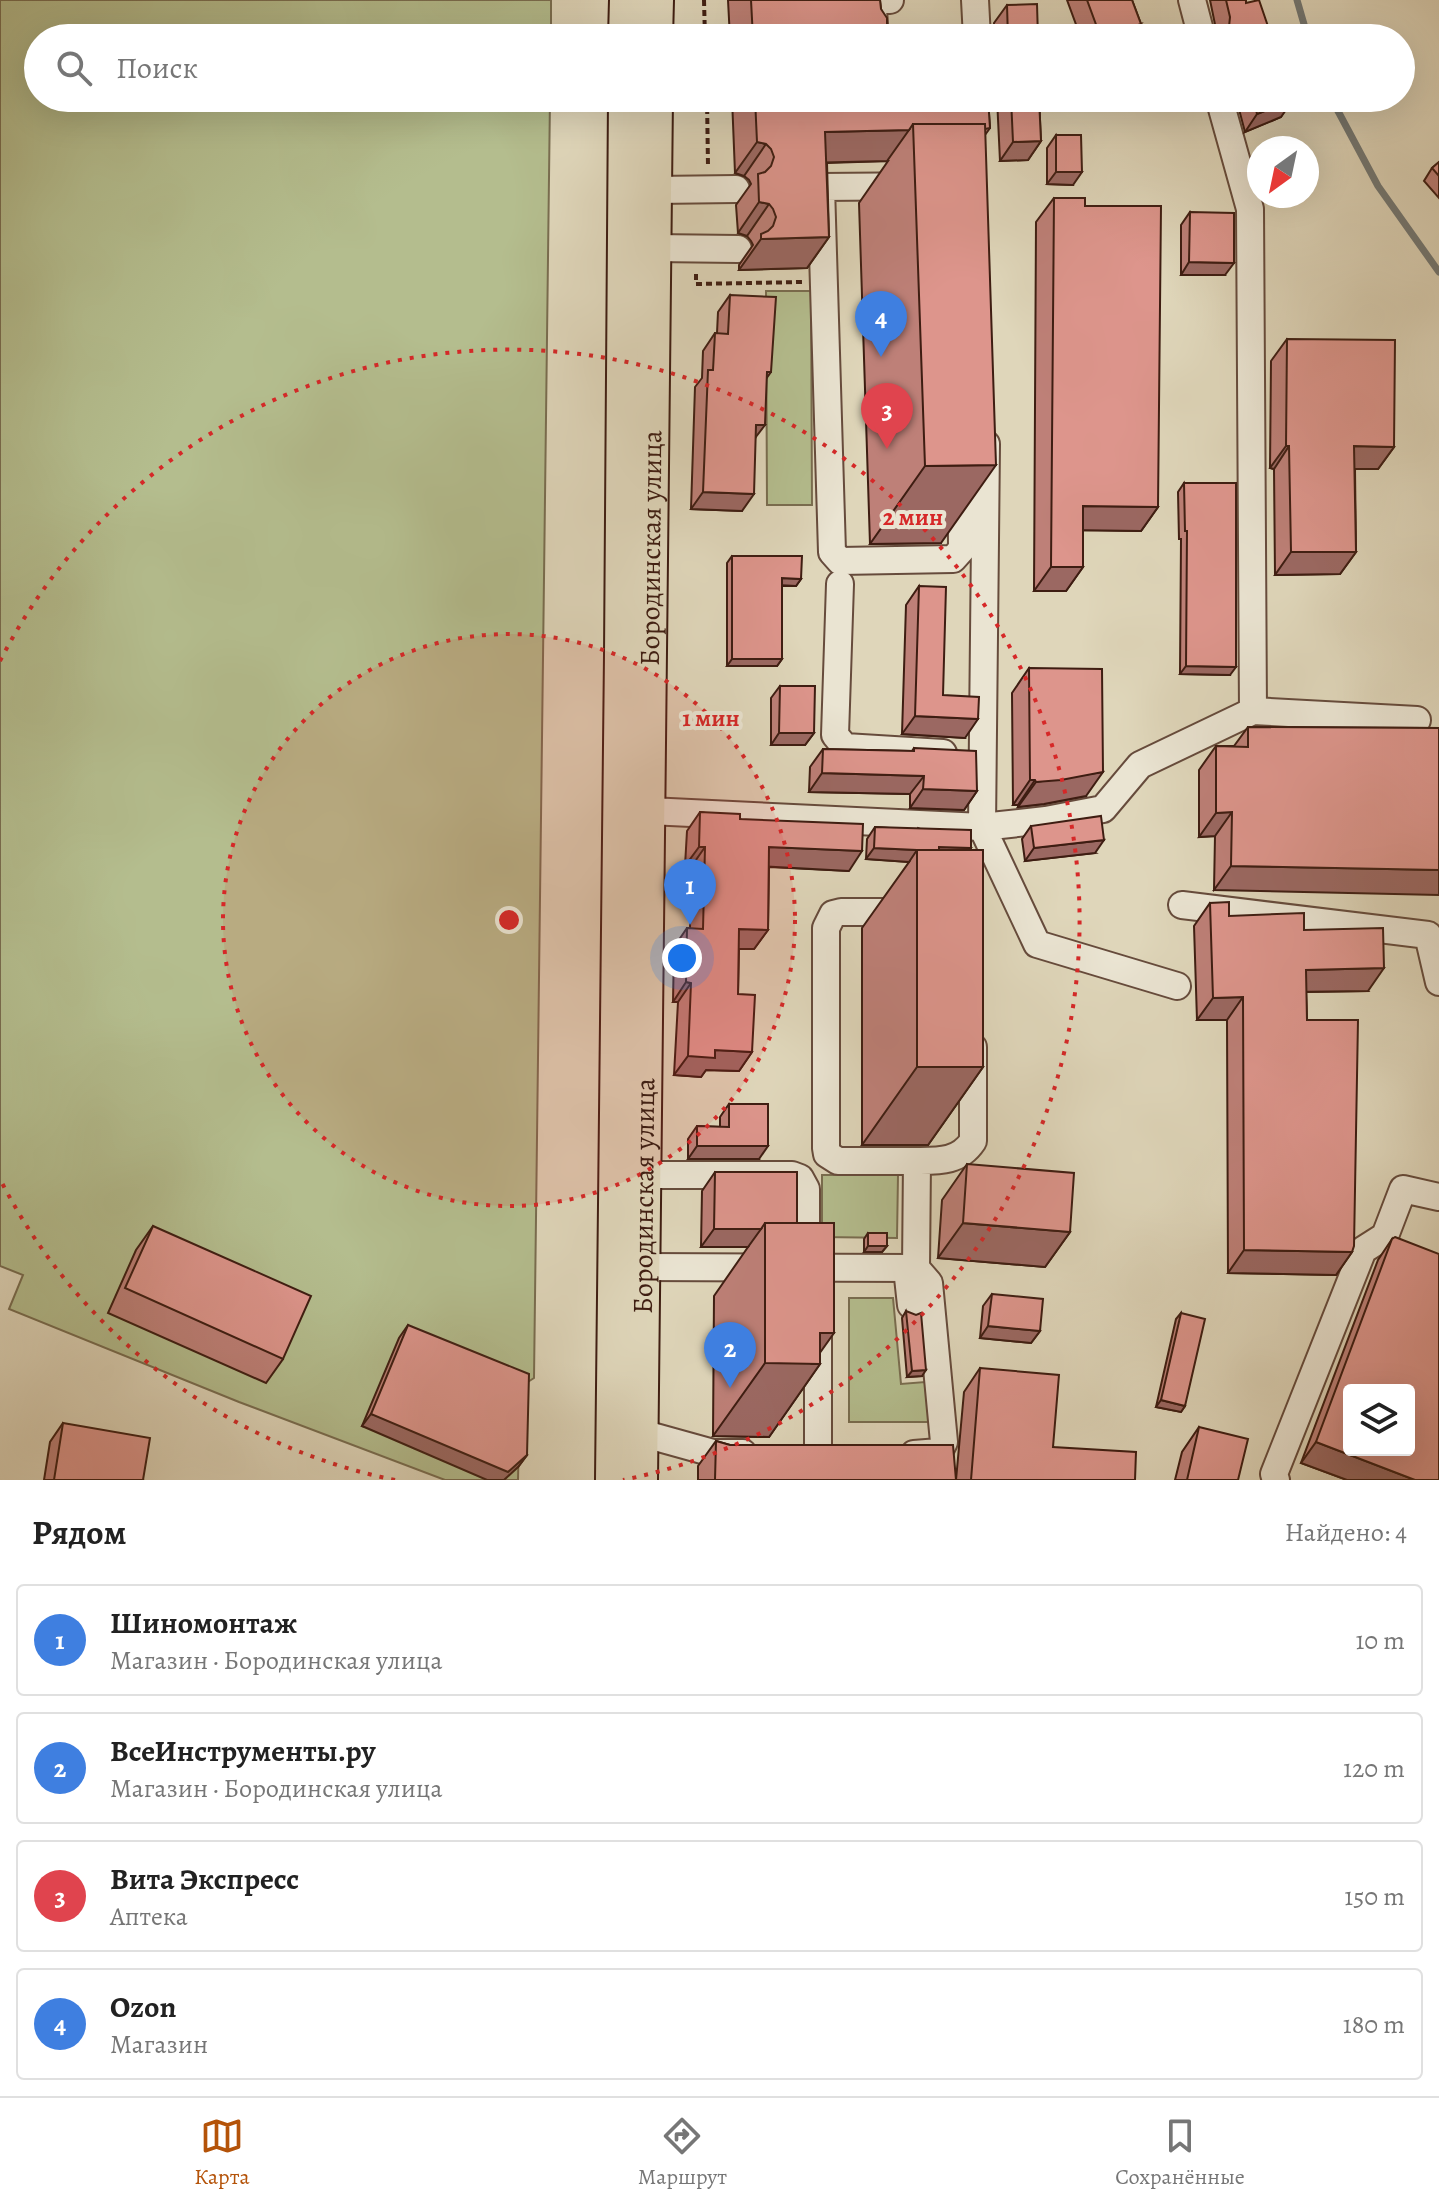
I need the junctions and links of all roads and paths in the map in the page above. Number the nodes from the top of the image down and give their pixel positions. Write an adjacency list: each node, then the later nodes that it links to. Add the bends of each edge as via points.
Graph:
1 (626, 0): 7 (main road)
2 (657, 0): 8 (main road)
3 (704, 0): 9 (path)
4 (890, 0): 10 (lane, via 878,0)
5 (975, 0): 11 (lane)
6 (1192, 0): 12 (lane)
7 (625, 24)
8 (656, 24)
9 (705, 24)
10 (874, 24)
11 (976, 24)
12 (1198, 24)
13 (625, 112): 44 (main road, Бородинская улица)
14 (656, 112): 18 (main road, Бородинская улица)
15 (1223, 112): 23 (lane, via 1250,209)
16 (813, 188): 16 (lane, via 941,186 960,200 962,549 953,559 840,561 832,552)
17 (736, 189): 18 (lane)
18 (655, 190): 19 (main road, Бородинская улица)
19 (654, 248): 20 (lane); 26 (main road, Бородинская улица)
20 (738, 249)
21 (986, 425): 25 (lane)
22 (840, 584): 25 (lane, via 835,735 845,747)
23 (1253, 711): 24 (lane); 27 (lane, via 1140,765 1103,809)
24 (1417, 720)
25 (983, 755): 27 (lane)
26 (649, 811): 27 (lane); 34 (main road, Бородинская улица)
27 (982, 827): 31 (lane, via 1037,944)
28 (1182, 905): 30 (lane, via 1428,935)
29 (936, 912): 33 (lane, via 841,912 833,914 826,928 827,1154 838,1161)
30 (1439, 982)
31 (1177, 986)
32 (973, 1021): 33 (lane, via 973,1141 946,1161)
33 (917, 1161): 38 (lane)
34 (644, 1175): 36 (main road, Бородинская улица); 37 (lane, via 800,1178 806,1189)
35 (1439, 1197): 46 (lane, via 1403,1189 1385,1236 1363,1250)
36 (643, 1267): 37 (lane); 40 (main road, Бородинская улица)
37 (812, 1268): 38 (lane); 41 (lane, via 818,1307)
38 (912, 1268): 39 (lane); 43 (lane, via 929,1283 944,1442 932,1454)
39 (911, 1305)
40 (641, 1433): 41 (lane, via 713,1453); 45 (main road, Бородинская улица)
41 (818, 1453): 42 (lane)
42 (846, 1453)
43 (889, 1454)
44 (612, 1480)
45 (641, 1480)
46 (1276, 1480)

